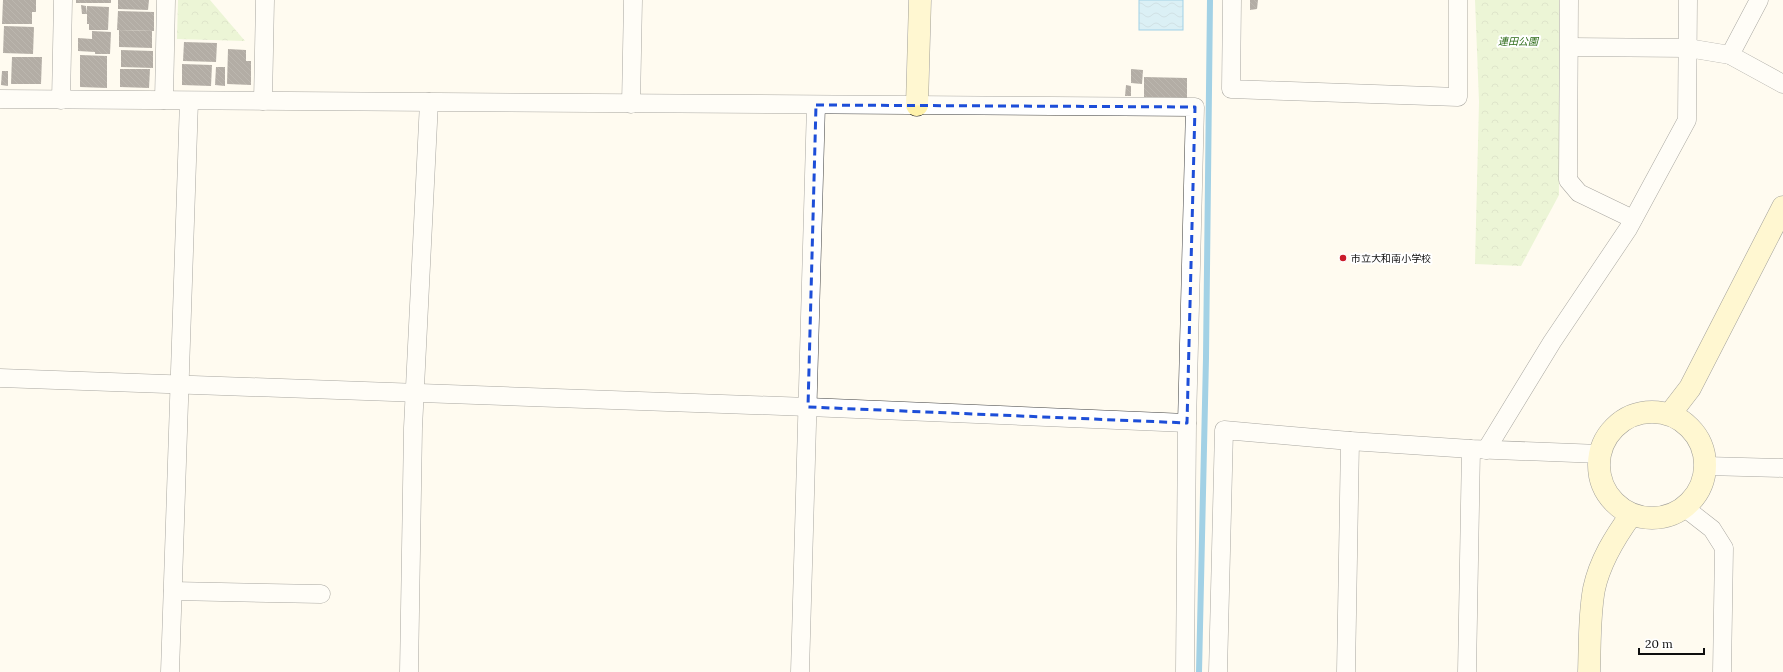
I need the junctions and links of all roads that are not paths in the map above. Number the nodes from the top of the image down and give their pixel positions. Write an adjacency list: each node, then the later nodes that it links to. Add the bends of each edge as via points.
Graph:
1 (63, 0): 16 (street)
2 (166, 0): 17 (street)
3 (265, 0): 19 (street)
4 (633, 0): 21 (street)
5 (920, 0): 23 (street)
6 (1232, 0): 7 (street, via 1231,90 1458,97)
7 (1458, 0)
8 (1569, 0): 11 (street)
9 (1688, 0): 12 (street)
10 (1759, 0): 13 (street)
11 (1569, 47): 12 (street); 25 (street, via 1568,180 1579,193)
12 (1688, 48): 13 (street); 25 (street, via 1687,120)
13 (1730, 55): 14 (street)
14 (1783, 84)
15 (0, 99): 16 (street)
16 (61, 100): 17 (street)
17 (164, 100): 18 (street)
18 (189, 101): 19 (street); 27 (street)
19 (263, 101): 20 (street)
20 (429, 102): 21 (street); 28 (street)
21 (631, 104): 22 (street)
22 (816, 105): 23 (street); 29 (street)
23 (917, 105): 31 (street, via 1195,107)
24 (1783, 207): 30 (street, via 1690,388)
25 (1633, 219): 33 (street)
26 (0, 378): 27 (street)
27 (180, 384): 28 (street); 39 (street)
28 (415, 394): 29 (street); 42 (street)
29 (808, 407): 31 (street); 43 (street)
30 (1670, 414): 34 (street, via 1652,411 1634,414 1618,424 1606,437); 35 (street, via 1684,422 1696,434 1704,450)
31 (1187, 423): 44 (street)
32 (1350, 441): 33 (street); 45 (street, via 1224,430); 46 (street)
33 (1479, 450): 34 (street); 47 (street)
34 (1600, 454): 38 (street, via 1599,472 1604,490 1616,504)
35 (1706, 466): 36 (street); 37 (street, via 1703,482 1696,496)
36 (1783, 468)
37 (1685, 508): 38 (street, via 1659,519); 49 (street, via 1712,528 1724,548)
38 (1631, 515): 48 (street, via 1607,553 1594,588)
39 (173, 591): 40 (street); 41 (street)
40 (321, 594)
41 (170, 672)
42 (409, 672)
43 (800, 672)
44 (1185, 672)
45 (1218, 672)
46 (1346, 672)
47 (1467, 672)
48 (1589, 672)
49 (1722, 672)

